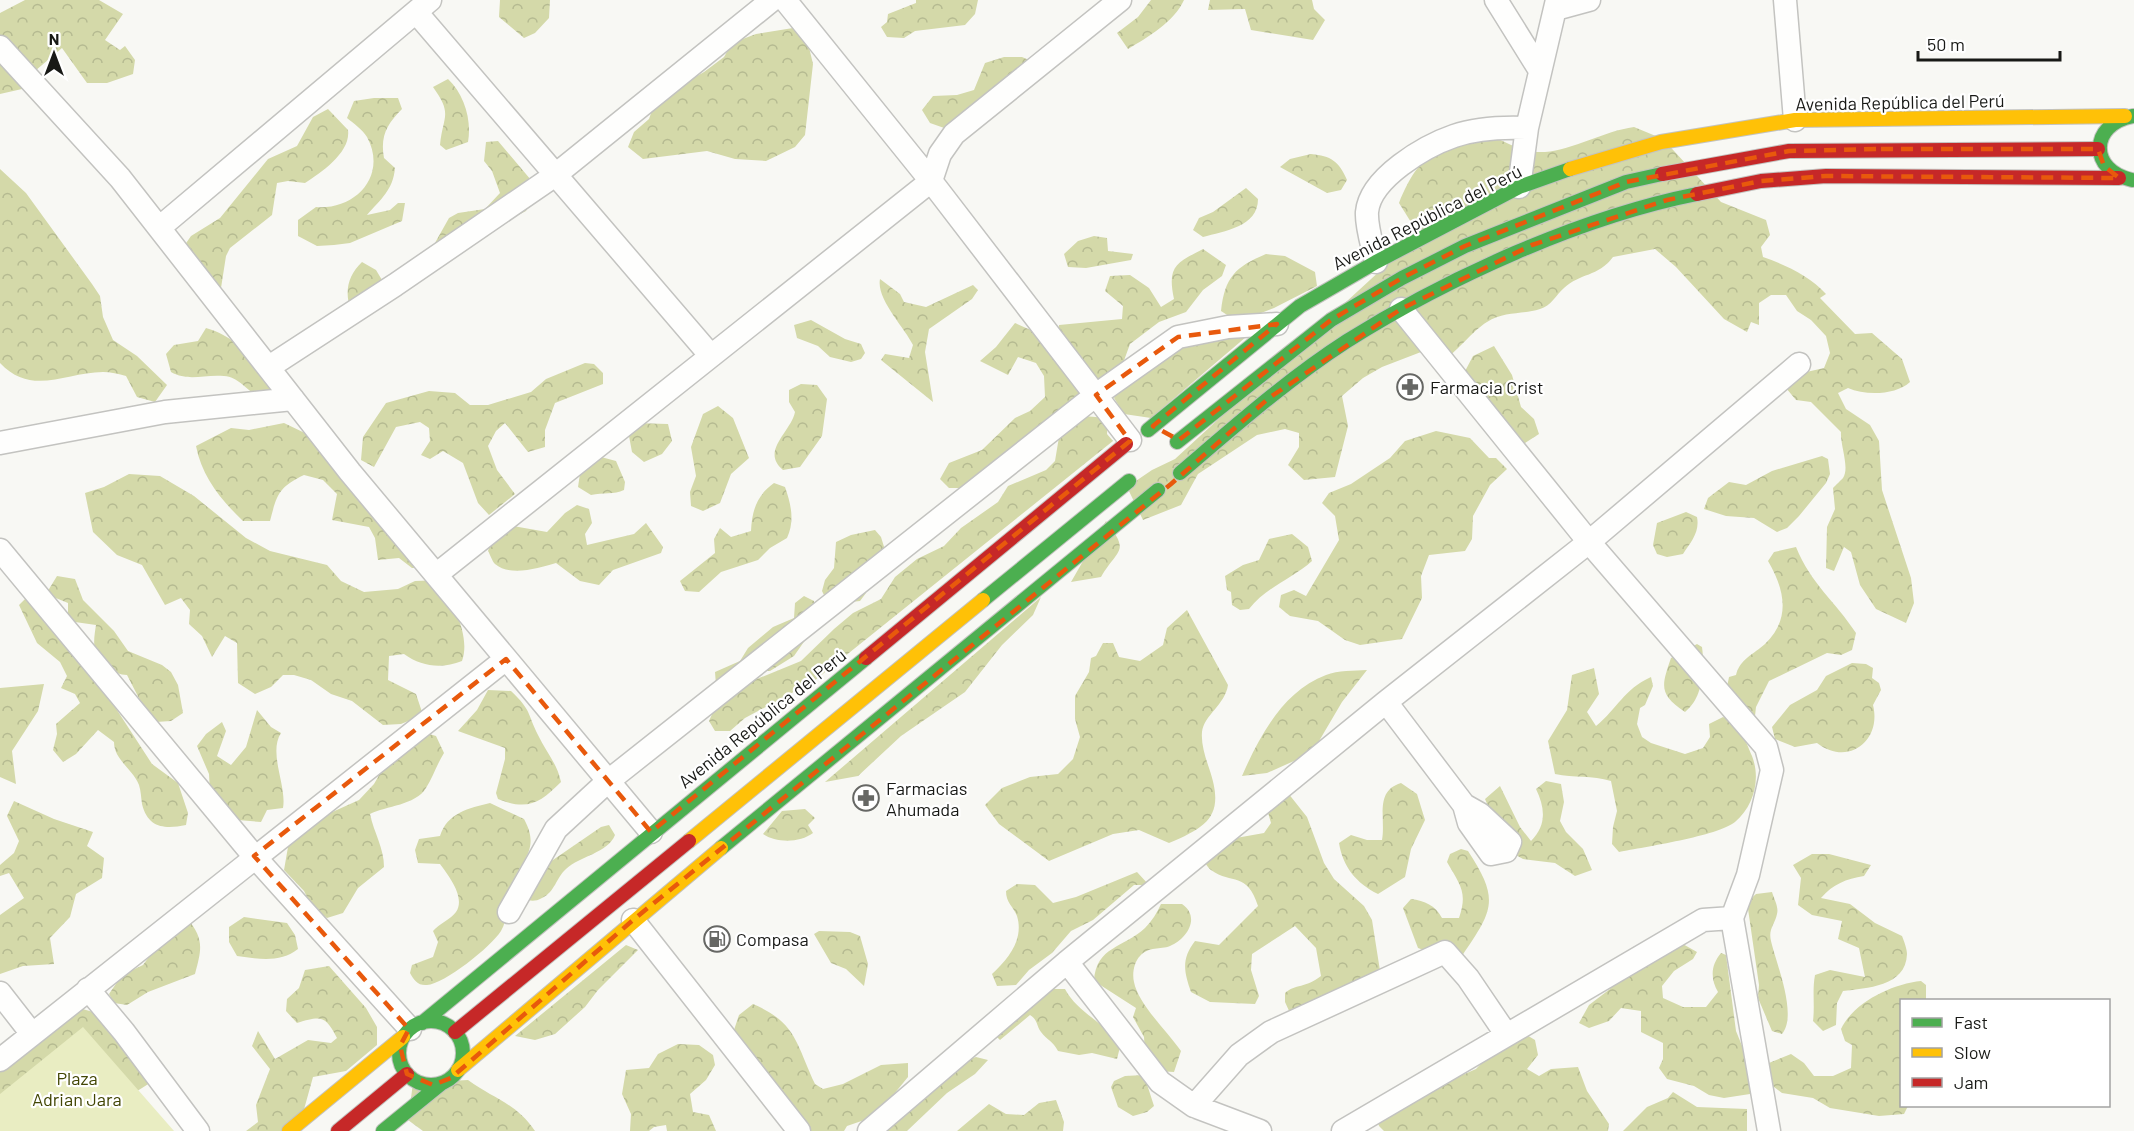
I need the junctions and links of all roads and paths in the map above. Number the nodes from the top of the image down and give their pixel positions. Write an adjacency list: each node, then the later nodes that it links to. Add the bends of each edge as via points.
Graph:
1 (772, 0): 15 (street)
2 (785, 0): 18 (street)
3 (1120, 0): 18 (street, via 954,134 940,154)
4 (1496, 0): 10 (street)
5 (1589, 0): 7 (street)
6 (1785, 0): 12 (street)
7 (1557, 4): 10 (street)
8 (423, 6): 15 (street); 20 (street)
9 (0, 47): 20 (street, via 120,178)
10 (1539, 69): 13 (street)
11 (2130, 116): 12 (main road, Avenida República del Perú); 14 (main road, via 2109,124)
12 (1795, 120): 19 (main road, Avenida República del Perú, via 1661,142)
13 (1527, 128): 19 (street); 21 (street, via 1486,129 1454,136 1416,154 1390,174 1373,192 1367,212)
14 (2098, 149): 16 (main road, via 2104,166); 30 (main road, via 1788,151 1626,182 1465,246 1402,278 1331,320)
15 (554, 176): 24 (street); 26 (street)
16 (2119, 178): 17 (main road); 22 (main road, via 1826,176 1761,182 1667,200 1532,245)
17 (2134, 180)
18 (931, 181): 24 (street); 27 (street)
19 (1520, 186): 21 (main road, Avenida República del Perú)
20 (159, 228): 26 (street)
21 (1376, 262): 23 (main road, Avenida República del Perú, via 1300,306)
22 (1401, 309): 32 (main road, via 1346,342 1269,398); 35 (street)
23 (1277, 324): 27 (street, via 1228,327 1178,337); 29 (main road, Avenida República del Perú)
24 (711, 356): 37 (street)
25 (1799, 363): 35 (street)
26 (268, 367): 28 (street)
27 (1095, 394): 29 (street); 40 (street)
28 (293, 399): 31 (street, via 165,412); 37 (street)
29 (1134, 438): 30 (main road, via 1164,432); 33 (main road, via 1122,467); 42 (main road, Avenida República del Perú)
30 (1177, 442): 32 (main road, via 1183,457)
31 (0, 443)
32 (1180, 473): 34 (main road, via 1171,484)
33 (1130, 481): 34 (main road, via 1143,490); 51 (main road)
34 (1158, 490): 46 (main road)
35 (1589, 542): 39 (street); 45 (street, via 1766,747 1772,770 1748,875)
36 (0, 550): 43 (street)
37 (437, 574): 38 (street)
38 (506, 659): 40 (street); 43 (street)
39 (1386, 702): 41 (street); 47 (street)
40 (607, 782): 42 (street); 44 (street, via 556,829)
41 (1464, 805)
42 (651, 832): 50 (main road, Avenida República del Perú)
43 (254, 856): 48 (street); 50 (street)
44 (509, 912)
45 (1732, 918): 53 (street, via 1703,920); 67 (street)
46 (633, 920): 55 (main road); 63 (street)
47 (1067, 962): 58 (street, via 1160,1082); 64 (street)
48 (88, 989): 52 (street); 59 (street)
49 (0, 993): 52 (street)
50 (412, 1030): 51 (main road, via 443,1024); 56 (main road, via 399,1056); 60 (main road, Avenida República del Perú)
51 (455, 1032): 55 (main road, via 463,1049)
52 (32, 1034): 54 (street)
53 (1506, 1034): 58 (street, via 1445,952 1271,1032 1239,1055); 66 (street)
54 (0, 1060)
55 (458, 1070): 57 (main road)
56 (406, 1074): 57 (main road, via 423,1084); 61 (main road)
57 (442, 1083): 62 (main road)
58 (1194, 1106): 65 (street)
59 (198, 1131)
60 (289, 1131)
61 (338, 1131)
62 (383, 1131)
63 (799, 1131)
64 (868, 1131)
65 (1260, 1131)
66 (1342, 1131)
67 (1770, 1131)

